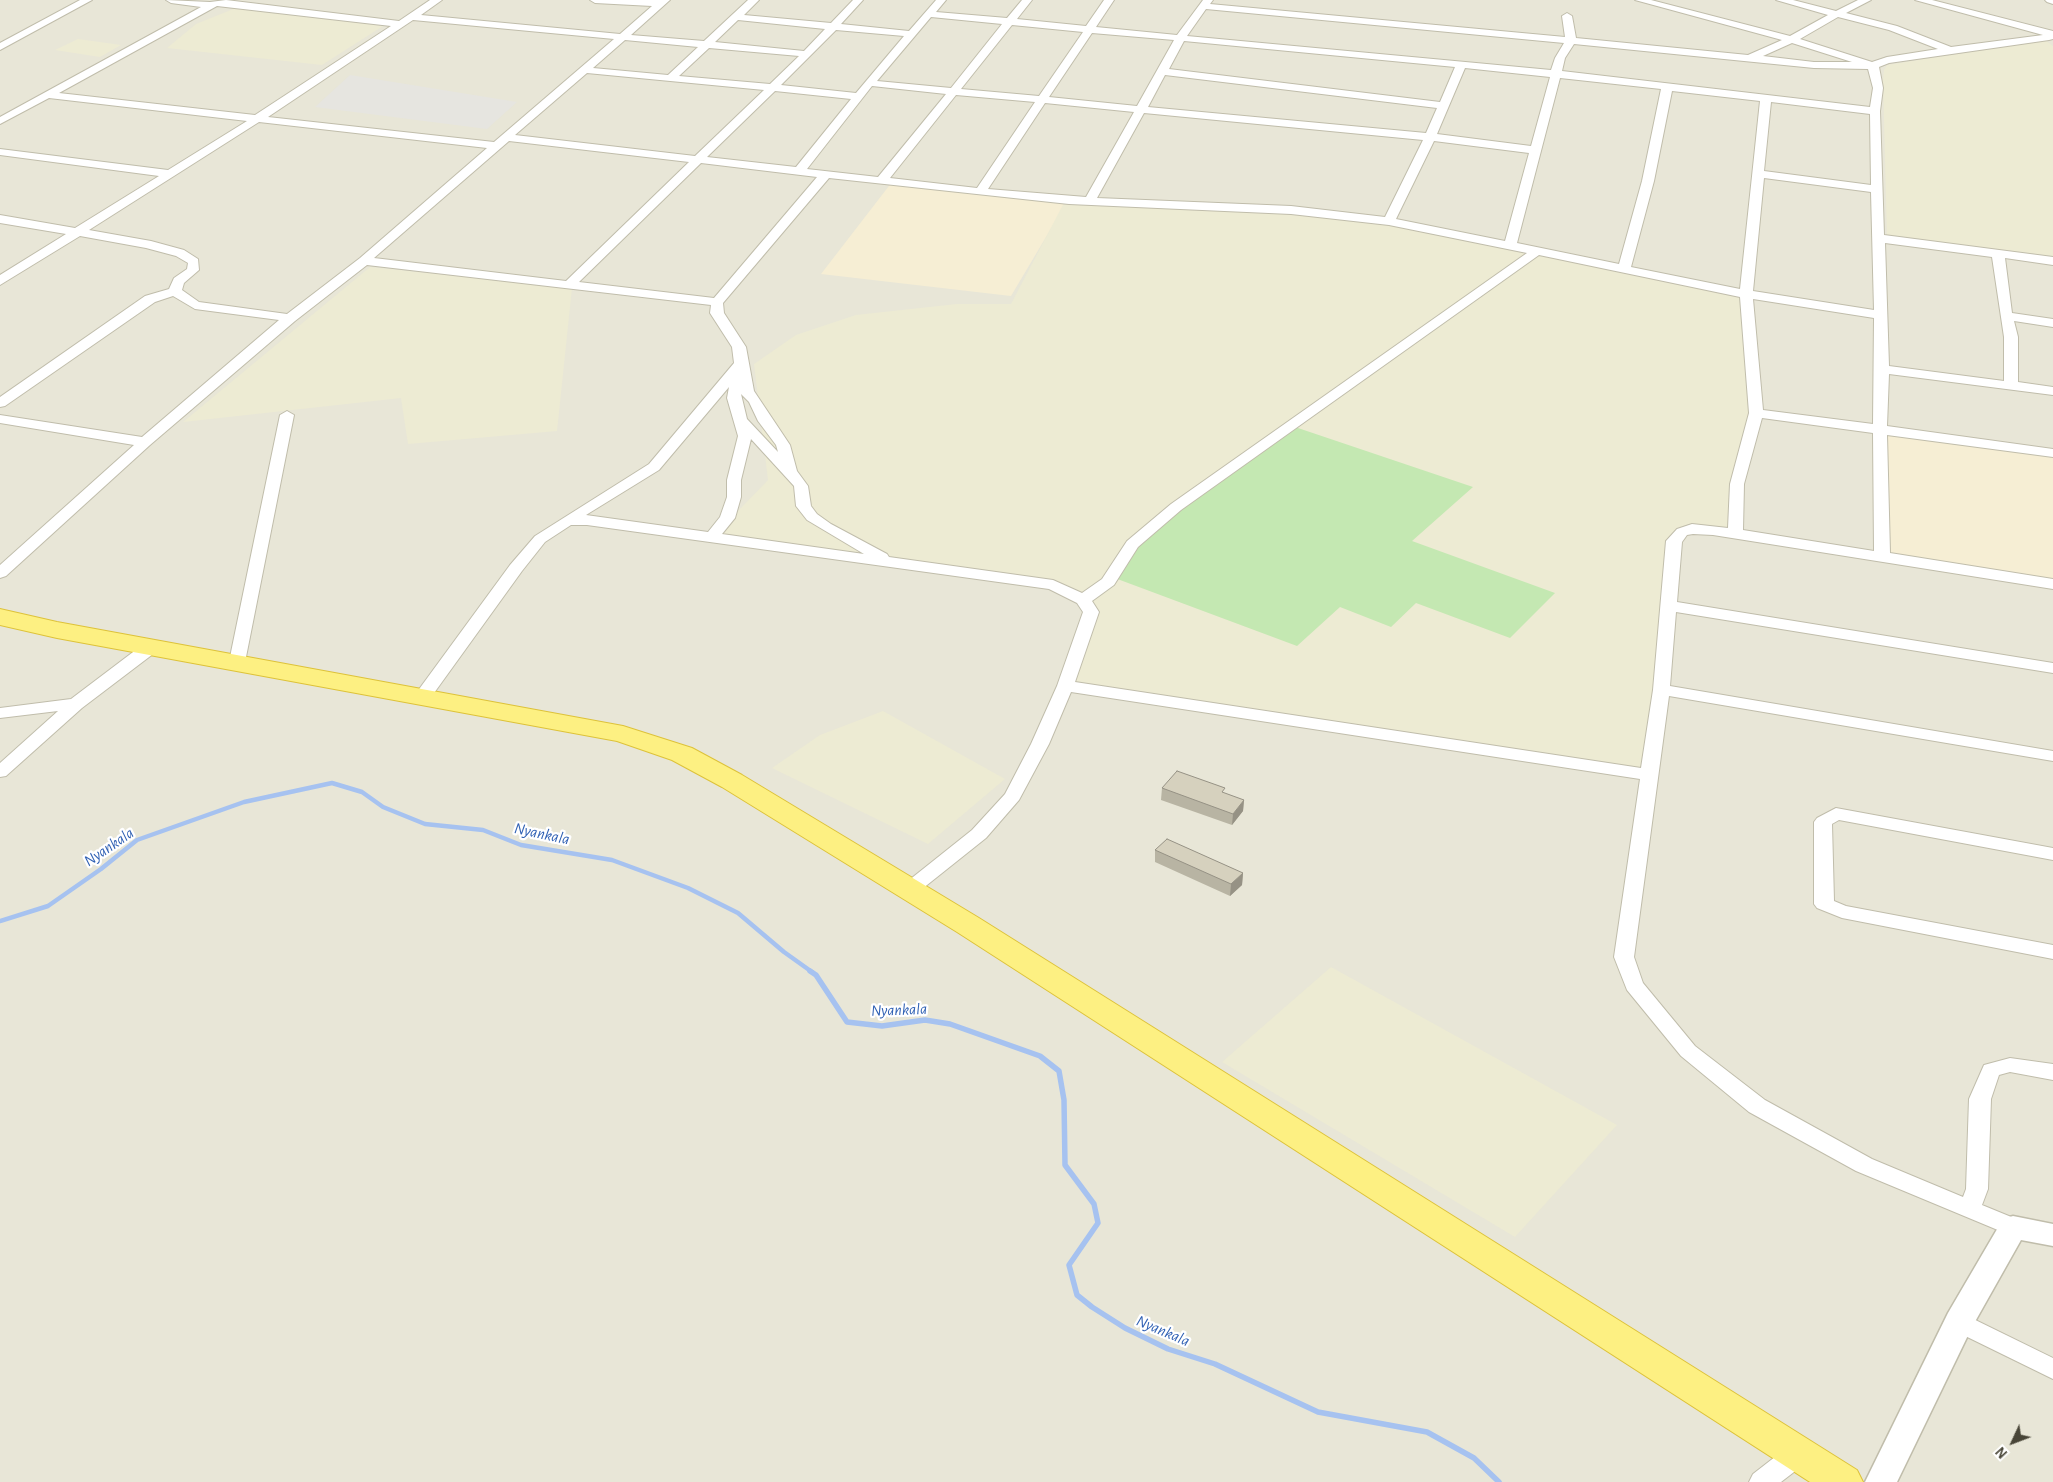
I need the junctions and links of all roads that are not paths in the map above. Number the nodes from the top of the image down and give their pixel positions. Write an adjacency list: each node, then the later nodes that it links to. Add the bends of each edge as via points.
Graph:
1 (87, 0): 33 (street)
2 (171, 0): 15 (street)
3 (437, 0): 20 (street)
4 (594, 0): 14 (street)
5 (754, 0): 21 (street)
6 (858, 0): 24 (street)
7 (1027, 0): 22 (street)
8 (1109, 0): 25 (street)
9 (1640, 0): 30 (street)
10 (1781, 0): 18 (street)
11 (1866, 0): 18 (street)
12 (1920, 0): 27 (street)
13 (937, 1): 17 (street)
14 (663, 2): 28 (street)
15 (216, 3): 23 (street); 47 (street)
16 (1206, 3): 29 (street); 31 (street)
17 (929, 14): 22 (street); 26 (street)
18 (1838, 14): 30 (street); 34 (street, via 1894,28)
19 (1567, 16): 31 (street)
20 (410, 17): 23 (street); 28 (street)
21 (736, 17): 24 (street); 32 (street)
22 (1010, 21): 25 (street); 46 (street)
23 (400, 24): 54 (street)
24 (836, 26): 26 (street); 35 (street)
25 (1090, 29): 29 (street); 50 (street)
26 (912, 34): 43 (street)
27 (2052, 36): 34 (street)
28 (622, 37): 32 (street); 39 (street)
29 (1181, 37): 37 (street); 40 (street)
30 (1792, 40): 36 (street); 38 (street)
31 (1571, 41): 36 (street); 41 (street, via 1560,58)
32 (705, 45): 35 (street); 42 (street)
33 (0, 46)
34 (1950, 50): 38 (street, via 1887,60)
35 (808, 54): 44 (street)
36 (1749, 58): 38 (street, via 1814,65)
37 (1461, 66): 41 (street); 51 (street)
38 (1874, 66): 53 (street, via 1878,88)
39 (585, 70): 42 (street); 57 (street)
40 (1162, 71): 51 (street); 52 (street)
41 (1556, 74): 45 (street); 58 (street)
42 (670, 78): 44 (street)
43 (869, 83): 46 (street); 48 (street)
44 (773, 88): 48 (street); 60 (street)
45 (1668, 88): 49 (street); 78 (street)
46 (955, 92): 50 (street); 65 (street)
47 (48, 95): 54 (street); 55 (street)
48 (858, 96): 61 (street)
49 (1766, 99): 53 (street); 64 (street)
50 (1043, 100): 52 (street); 67 (street)
51 (1444, 106): 56 (street)
52 (1141, 109): 56 (street); 68 (street)
53 (1875, 111): 66 (street)
54 (257, 119): 57 (street); 62 (street)
55 (0, 121)
56 (1430, 137): 58 (street); 70 (street)
57 (503, 142): 60 (street); 76 (street)
58 (1536, 150): 73 (street)
59 (0, 152): 62 (street)
60 (700, 159): 61 (street); 80 (street)
61 (799, 171): 63 (street)
62 (170, 174): 71 (street)
63 (826, 174): 65 (street); 83 (street)
64 (1757, 174): 66 (street); 82 (street)
65 (882, 180): 67 (street)
66 (1877, 189): 72 (street)
67 (980, 192): 68 (street)
68 (1090, 200): 70 (street, via 1291,210)
69 (0, 219): 71 (street)
70 (1389, 221): 73 (street)
71 (79, 232): 79 (street); 81 (street, via 180,252 194,262 193,270 178,281)
72 (1878, 238): 75 (street); 84 (street)
73 (1510, 246): 74 (street)
74 (1536, 252): 78 (street); 108 (street, via 1176,507 1132,544 1108,582)
75 (1998, 254): 77 (street); 85 (street)
76 (364, 261): 80 (street); 86 (street)
77 (2053, 261)
78 (1624, 270): 82 (street)
79 (0, 281)
80 (570, 284): 83 (street)
81 (175, 291): 86 (street, via 195,305); 92 (street, via 150,299)
82 (1746, 294): 84 (street); 93 (street)
83 (717, 302): 88 (street, via 717,313 739,347)
84 (1881, 315): 89 (street)
85 (2006, 316): 87 (street); 90 (street, via 2011,337)
86 (290, 318): 98 (street)
87 (2053, 323)
88 (742, 366): 96 (street, via 734,398); 100 (street, via 747,392 783,445); 101 (street, via 654,468)
89 (1882, 368): 90 (street); 97 (street)
90 (2011, 386): 91 (street)
91 (2053, 391)
92 (0, 403)
93 (1756, 413): 97 (street); 102 (street, via 1737,484)
94 (287, 415): 112 (street)
95 (0, 419): 98 (street)
96 (739, 420): 100 (street); 103 (street, via 745,436 734,480 734,498 727,518)
97 (1880, 430): 99 (street); 104 (street)
98 (145, 442): 106 (street)
99 (2053, 453)
100 (790, 472): 105 (street, via 801,486 804,506 812,517 879,556)
101 (568, 521): 103 (street, via 588,520); 116 (street, via 540,539)
102 (1735, 534): 104 (street); 109 (street, via 1692,529 1682,532 1674,541)
103 (712, 537): 105 (street)
104 (1882, 557): 107 (street)
105 (901, 564): 108 (street, via 1053,585)
106 (0, 573)
107 (2053, 584)
108 (1083, 600): 114 (street, via 1091,612)
109 (1668, 606): 113 (street); 115 (street)
110 (0, 617): 111 (highway)
111 (150, 647): 112 (highway); 117 (street)
112 (237, 662): 116 (highway)
113 (2053, 668)
114 (1065, 686): 121 (street); 123 (street, via 1013,796 979,834)
115 (1661, 690): 119 (street); 121 (street)
116 (423, 696): 123 (highway, via 623,734 682,754)
117 (76, 704): 118 (street); 120 (street)
118 (0, 713)
119 (2053, 756)
120 (0, 772)
121 (1648, 775): 126 (street, via 1624,957 1634,985 1688,1051 1756,1106 1864,1165)
122 (2053, 854): 124 (street, via 1836,814 1823,822 1824,904 1842,912)
123 (910, 889): 131 (highway)
124 (2053, 952)
125 (2053, 1072): 126 (street, via 2010,1065 1991,1070 1980,1099 1977,1189)
126 (1969, 1208): 127 (street)
127 (2014, 1227): 128 (street); 129 (street)
128 (2053, 1235)
129 (1959, 1322): 130 (street); 134 (street)
130 (2053, 1369)
131 (1798, 1454): 132 (street); 133 (highway)
132 (1762, 1482)
133 (1842, 1482)
134 (1881, 1482)

